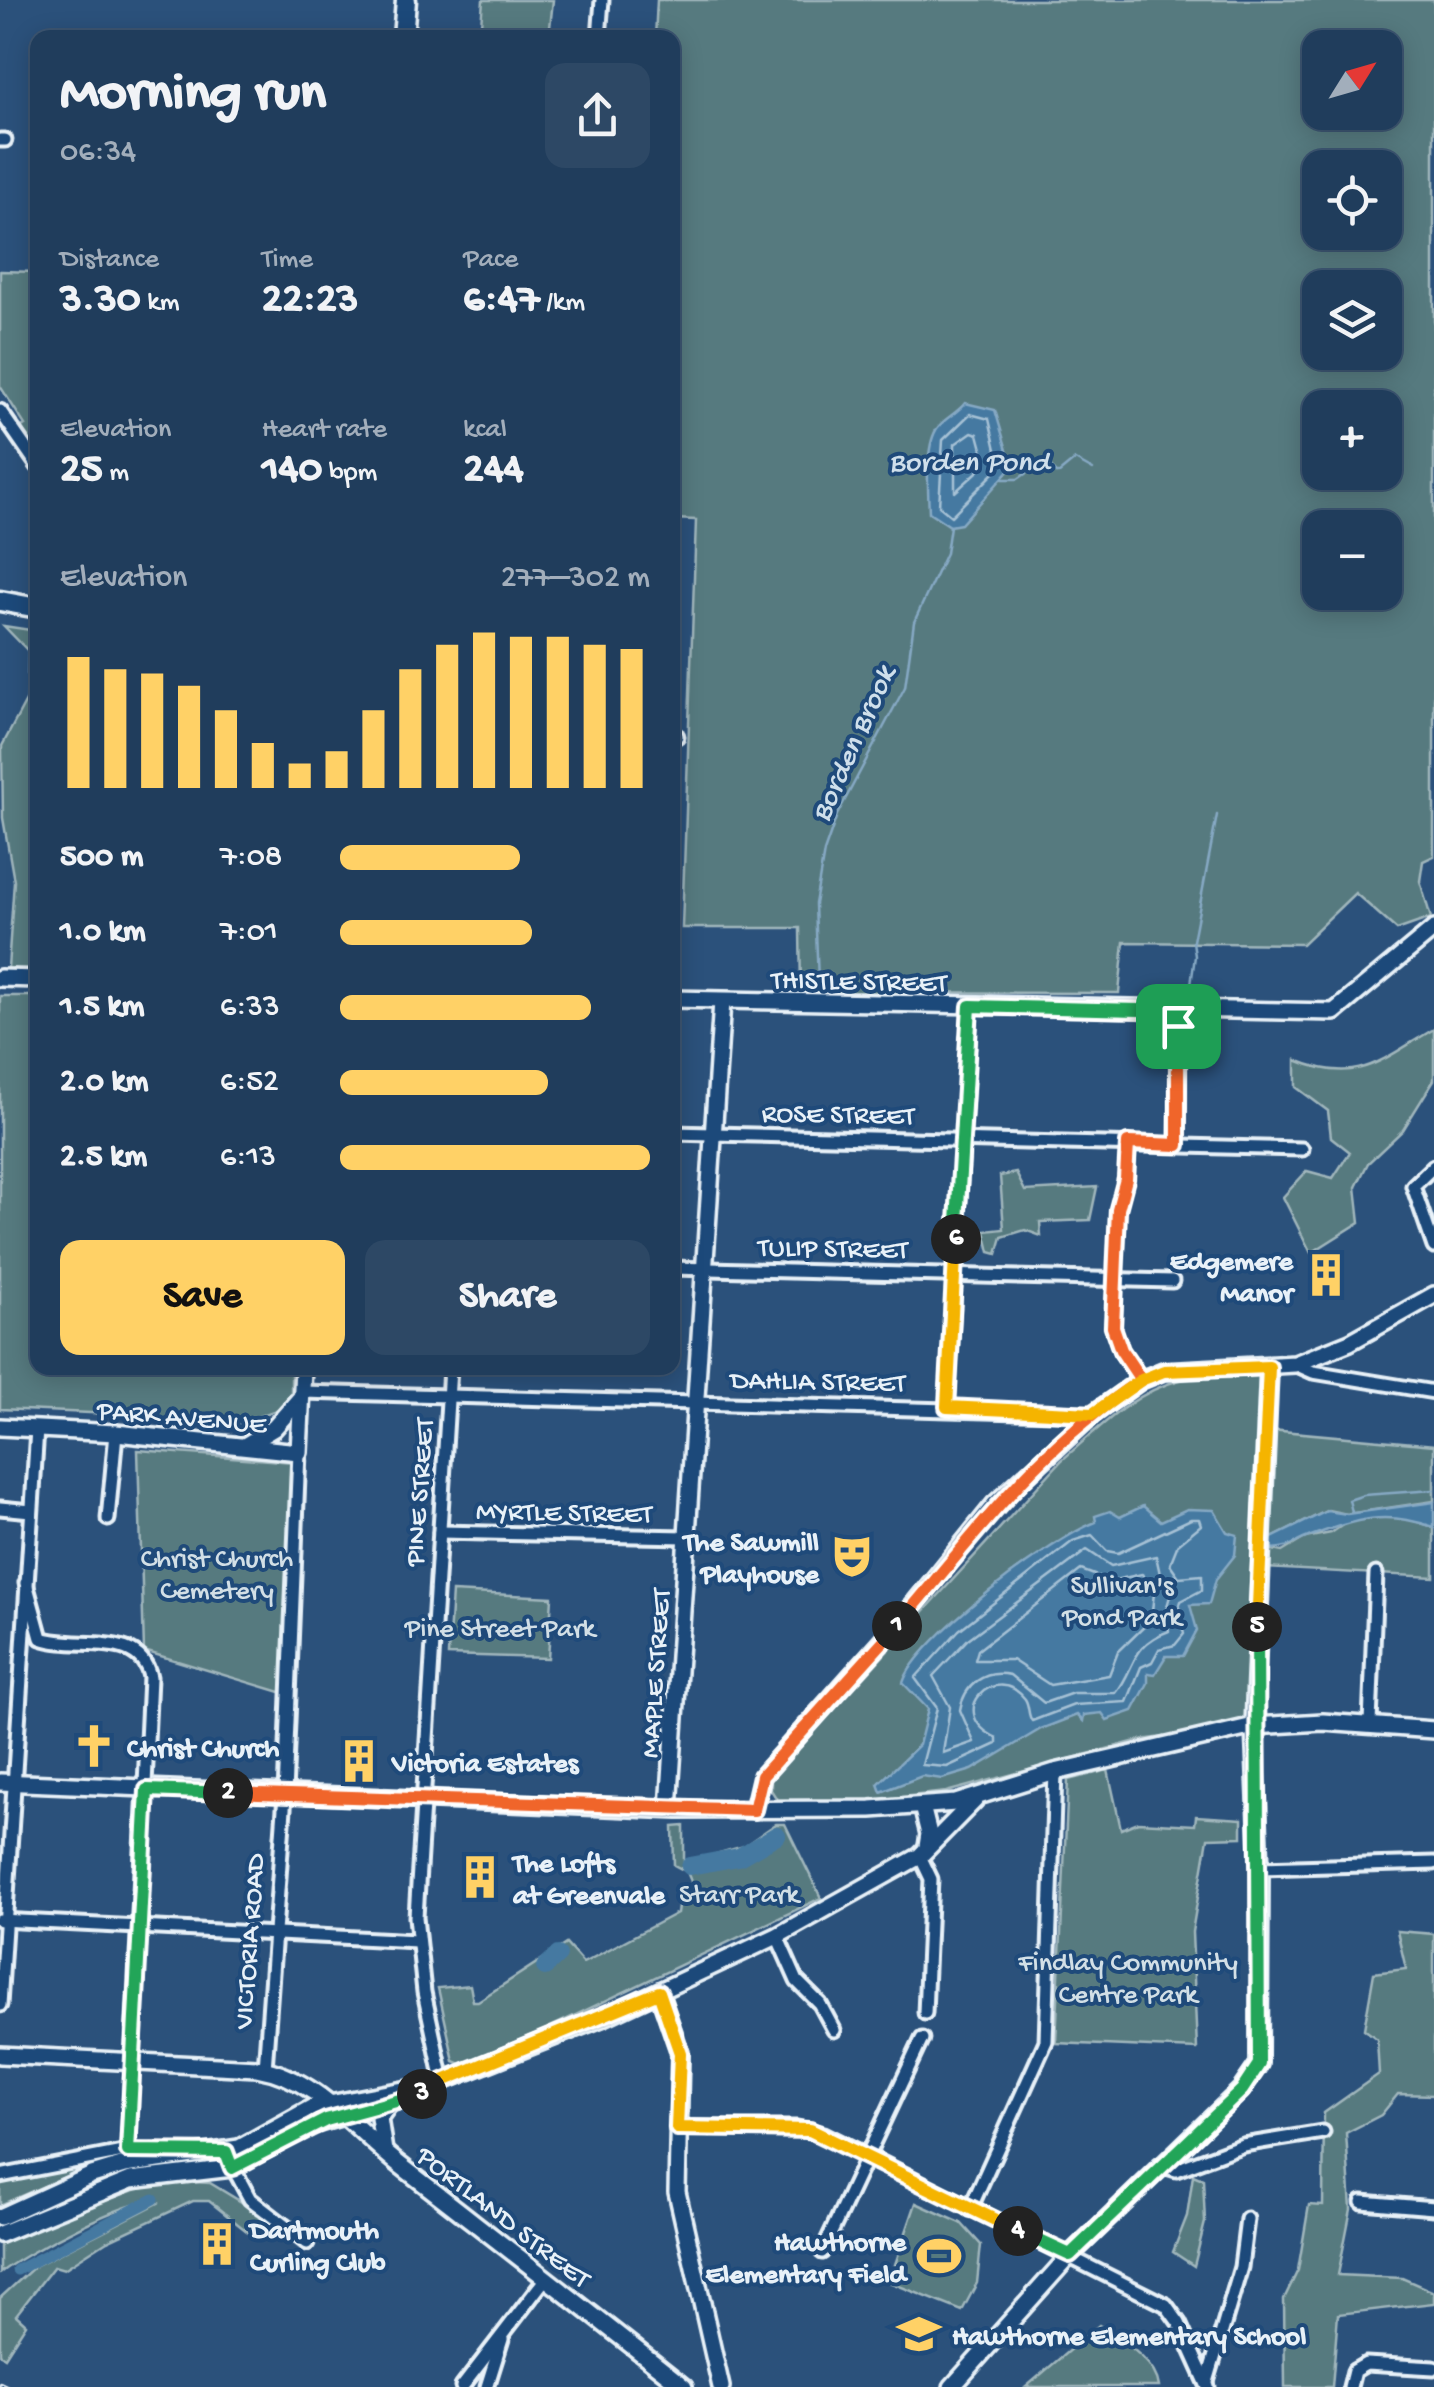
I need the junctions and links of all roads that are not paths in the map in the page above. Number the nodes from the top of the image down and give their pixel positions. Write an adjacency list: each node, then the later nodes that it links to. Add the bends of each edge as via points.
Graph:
1 (406, 0): 3 (main road)
2 (602, 0): 4 (street)
3 (403, 30)
4 (600, 30)
5 (0, 411): 6 (street)
6 (30, 454)
7 (0, 601): 8 (main road)
8 (30, 607)
9 (1434, 929): 15 (main road, THISTLE STREET, via 1334,1012)
10 (0, 978): 11 (main road)
11 (30, 979)
12 (680, 999): 13 (main road, THISTLE STREET)
13 (722, 1001): 14 (main road, THISTLE STREET); 17 (main road, MAPLE STREET)
14 (970, 1006): 15 (main road, THISTLE STREET); 18 (street)
15 (1179, 1011): 20 (street)
16 (680, 1134): 17 (street, ROSE STREET)
17 (714, 1134): 18 (street, ROSE STREET); 25 (main road, MAPLE STREET)
18 (962, 1140): 19 (street, ROSE STREET); 26 (street)
19 (1128, 1143): 20 (street, ROSE STREET); 27 (street)
20 (1178, 1145): 21 (street, ROSE STREET)
21 (1302, 1149)
22 (1434, 1166): 23 (street, via 1414,1186)
23 (1434, 1246)
24 (680, 1268): 25 (street, TULIP STREET)
25 (706, 1268): 26 (street, TULIP STREET); 38 (main road, MAPLE STREET)
26 (953, 1274): 27 (street, TULIP STREET); 39 (street)
27 (1116, 1278): 28 (street, TULIP STREET); 34 (street, via 1113,1327)
28 (1172, 1281)
29 (1434, 1295): 30 (main road)
30 (1295, 1364): 31 (main road); 35 (street)
31 (1269, 1367): 34 (main road, via 1164,1371); 54 (main road)
32 (303, 1375): 36 (main road, VICTORIA ROAD)
33 (450, 1375): 37 (street, PINE STREET)
34 (1141, 1380): 40 (main road)
35 (1434, 1392)
36 (302, 1394): 37 (street, DAHLIA STREET); 44 (main road, via 274,1428); 45 (main road, VICTORIA ROAD)
37 (448, 1398): 38 (street, DAHLIA STREET); 49 (street, PINE STREET)
38 (697, 1402): 39 (street, DAHLIA STREET); 50 (main road, MAPLE STREET)
39 (947, 1407): 40 (street, DAHLIA STREET)
40 (1093, 1414): 64 (main road, via 995,1504 762,1776)
41 (0, 1427): 42 (main road, PARK AVENUE)
42 (37, 1429): 43 (main road, PARK AVENUE); 47 (street)
43 (116, 1433): 44 (main road, PARK AVENUE); 48 (street)
44 (246, 1445): 45 (main road, PARK AVENUE)
45 (299, 1452): 59 (street, VICTORIA ROAD)
46 (0, 1508): 47 (street)
47 (31, 1510): 52 (street)
48 (108, 1519)
49 (440, 1532): 50 (street, MYRTLE STREET); 61 (street, PINE STREET)
50 (687, 1538): 63 (main road, MAPLE STREET)
51 (1376, 1574): 53 (street)
52 (26, 1583): 57 (street); 58 (street, via 42,1638 122,1647 142,1656 150,1676)
53 (1370, 1723): 54 (main road); 55 (main road)
54 (1254, 1726): 56 (main road); 67 (main road)
55 (1434, 1730)
56 (1055, 1772): 60 (main road); 98 (street, via 1046,2042)
57 (6, 1782): 58 (main road); 68 (street)
58 (147, 1790): 59 (main road); 69 (street)
59 (286, 1795): 61 (main road); 70 (street, VICTORIA ROAD)
60 (977, 1797): 62 (main road); 65 (main road)
61 (424, 1800): 63 (main road); 72 (street, PINE STREET)
62 (922, 1806): 64 (main road); 65 (main road, via 928,1823)
63 (669, 1810): 64 (main road)
64 (754, 1810)
65 (924, 1851): 71 (main road); 75 (street, via 931,1879)
66 (1434, 1863): 67 (street)
67 (1260, 1868): 94 (main road, via 1259,2064 1242,2090)
68 (2, 1920): 69 (street); 74 (street)
69 (140, 1928): 70 (street); 79 (street)
70 (275, 1936): 72 (street); 80 (street, VICTORIA ROAD)
71 (776, 1936): 73 (main road); 76 (street, via 797,1980 824,2008)
72 (418, 1941): 82 (street, PINE STREET)
73 (659, 1992): 82 (main road); 87 (main road, via 680,2053)
74 (0, 2005)
75 (925, 2012)
76 (834, 2030)
77 (922, 2039): 92 (street)
78 (0, 2056): 79 (main road, PORTLAND STREET)
79 (132, 2061): 80 (main road, PORTLAND STREET); 89 (street)
80 (265, 2069): 81 (main road, PORTLAND STREET)
81 (297, 2080): 83 (main road, PORTLAND STREET); 85 (main road, via 301,2096)
82 (440, 2082): 83 (main road); 84 (main road)
83 (328, 2102): 85 (main road); 86 (main road, PORTLAND STREET)
84 (389, 2104): 86 (main road); 90 (main road, via 379,2118)
85 (293, 2116): 93 (main road)
86 (343, 2116): 90 (main road, PORTLAND STREET); 93 (main road)
87 (677, 2128): 92 (street, via 810,2130); 112 (main road, via 677,2192)
88 (1323, 2132): 94 (street, via 1243,2145 1176,2170)
89 (128, 2151): 91 (street); 95 (street)
90 (385, 2153): 105 (main road, PORTLAND STREET)
91 (178, 2154): 93 (main road); 99 (main road, via 92,2174)
92 (869, 2158): 98 (street); 103 (street)
93 (229, 2160): 101 (main road, via 131,2180); 102 (street, via 250,2199)
94 (1160, 2165): 104 (main road)
95 (0, 2176)
96 (1362, 2202): 97 (street)
97 (1434, 2208)
98 (970, 2209): 104 (street)
99 (0, 2217)
100 (1247, 2219): 108 (street, via 1241,2267)
101 (0, 2234)
102 (307, 2242)
103 (822, 2252)
104 (1070, 2255): 108 (street, via 1166,2306); 113 (main road)
105 (546, 2278): 106 (street); 111 (main road, PORTLAND STREET)
106 (503, 2334): 109 (street); 110 (street)
107 (1434, 2368): 114 (street, via 1358,2366)
108 (1208, 2385)
109 (462, 2387)
110 (487, 2387)
111 (684, 2387)
112 (721, 2387)
113 (952, 2387)
114 (1350, 2387)

